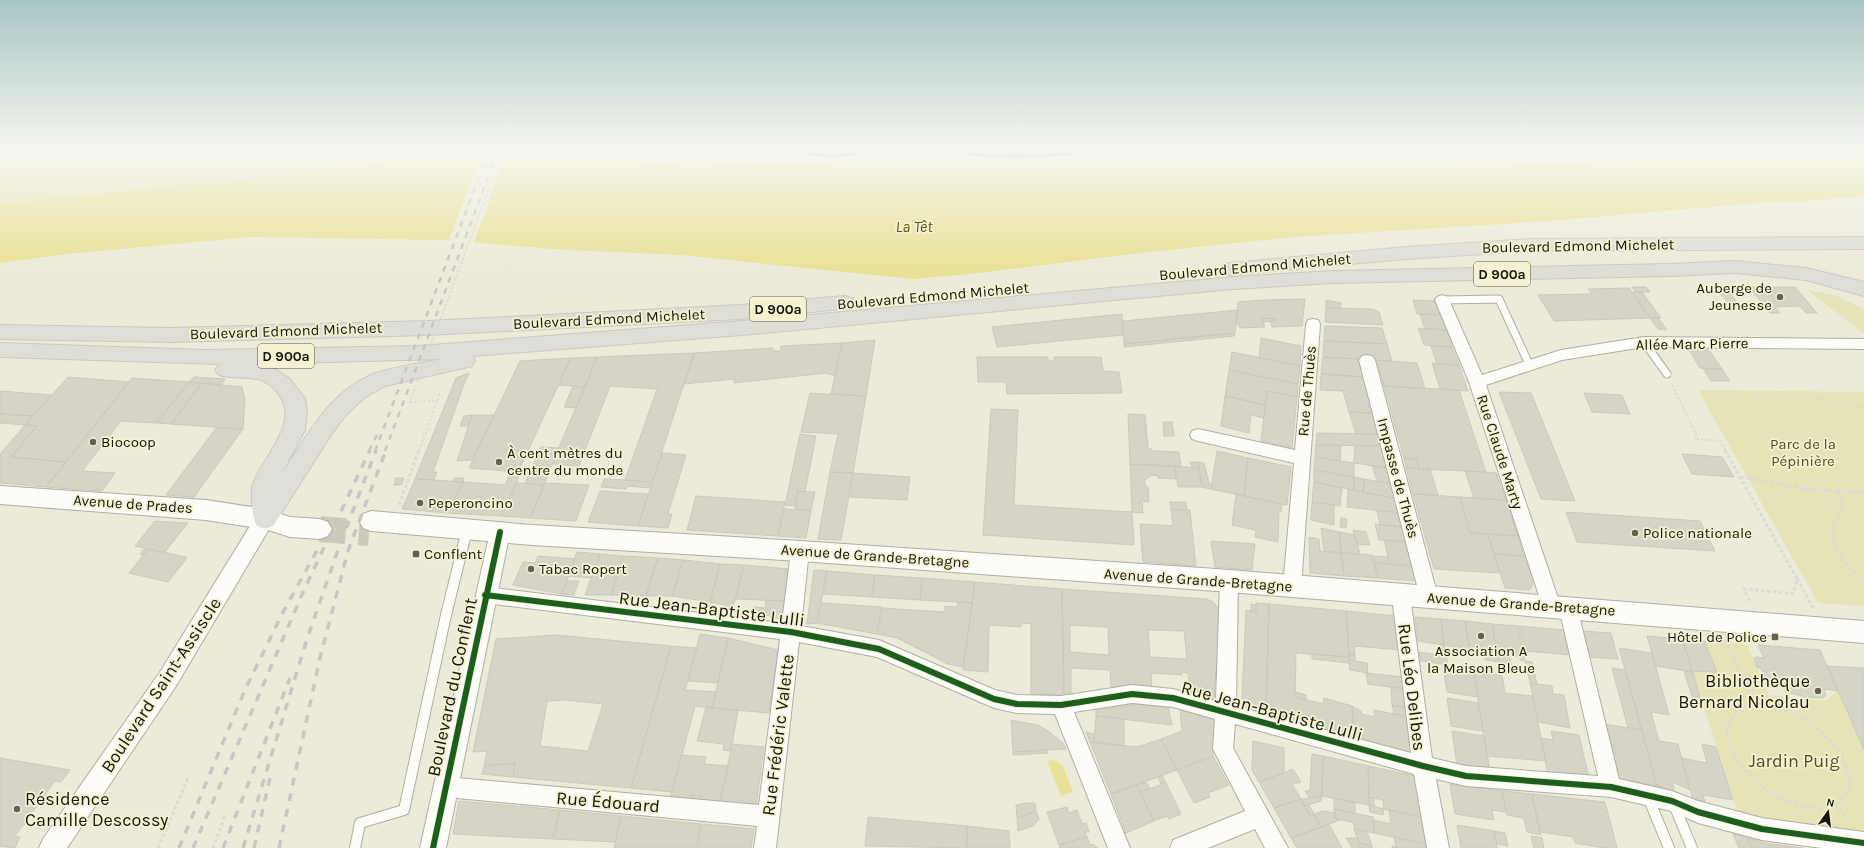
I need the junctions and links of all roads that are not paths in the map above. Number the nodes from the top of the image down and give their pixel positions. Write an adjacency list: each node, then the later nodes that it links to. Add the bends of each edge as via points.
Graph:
1 (1864, 243): 3 (highway, Boulevard Edmond Michelet, via 1530,245)
2 (1671, 270): 5 (highway, D 900a, via 1735,267 1798,273); 7 (highway, via 1760,275 1813,283); 12 (highway, Boulevard Edmond Michelet / D 900a, via 1332,277)
3 (1182, 273): 4 (highway, via 1321,265 1729,255 1790,260); 10 (highway, Boulevard Edmond Michelet / D 900a, via 740,312 428,328)
4 (1864, 276)
5 (1864, 289)
6 (1442, 300): 17 (lane, via 1499,299); 20 (street, Rue Claude Marty)
7 (1864, 301)
8 (0, 319): 10 (highway, via 96,324)
9 (1313, 324): 22 (street, Rue de Thuès)
10 (372, 328): 11 (highway, Boulevard Edmond Michelet / D 900a, via 170,335)
11 (0, 332)
12 (571, 341): 15 (highway, Boulevard Edmond Michelet / D 900a, via 419,353 206,357); 24 (highway, via 379,380 356,392 337,410 323,429)
13 (1644, 342): 14 (street, Allée Marc Pierre); 17 (street, Allée Marc Pierre, via 1561,354); 19 (lane)
14 (1864, 344)
15 (0, 350)
16 (1368, 360): 34 (street, Impasse de Thuès)
17 (1529, 364): 20 (street, Allée Marc Pierre)
18 (0, 365): 24 (highway, via 247,370 268,374 282,384 294,398 296,411 294,430 264,485)
19 (1667, 374)
20 (1477, 382): 35 (street, Rue Claude Marty)
21 (1198, 435): 22 (street, Rue de Thuès)
22 (1302, 458): 31 (street, Rue de Thuès)
23 (0, 495): 24 (main road, Avenue de Prades, via 201,509)
24 (265, 519): 25 (main road, via 290,527); 48 (street, Boulevard Saint-Assiscle, via 168,679)
25 (323, 523)
26 (377, 526): 27 (main road, Avenue de Grande-Bretagne)
27 (466, 536): 28 (main road, Avenue de Grande-Bretagne); 49 (lane, via 446,615 404,810 360,823)
28 (499, 538): 29 (main road, Avenue de Grande-Bretagne, via 532,535); 32 (street, Boulevard du Conflent)
29 (800, 551): 30 (main road, Avenue de Grande-Bretagne); 36 (street, Rue Frédéric Valette)
30 (1229, 581): 31 (main road, Avenue de Grande-Bretagne); 39 (street)
31 (1292, 587): 33 (main road, Avenue de Grande-Bretagne)
32 (485, 595): 36 (street, Rue Jean-Baptiste Lulli); 41 (street, Boulevard du Conflent)
33 (1401, 596): 34 (main road, Avenue de Grande-Bretagne); 40 (street, Rue Léo Delibes)
34 (1429, 596): 35 (main road, Avenue de Grande-Bretagne)
35 (1559, 606): 37 (main road, Avenue de Grande-Bretagne); 42 (street, Rue Claude Marty)
36 (791, 632): 38 (street, Rue Jean-Baptiste Lulli, via 879,649 994,699 1017,704); 46 (street, Rue Frédéric Valette)
37 (1864, 632)
38 (1061, 705): 39 (street, Rue Jean-Baptiste Lulli, via 1132,694 1173,698); 52 (street)
39 (1226, 711): 40 (street, Rue Jean-Baptiste Lulli); 45 (street, via 1223,749)
40 (1423, 766): 42 (street, Rue Jean-Baptiste Lulli, via 1466,776); 55 (street, Rue Léo Delibes)
41 (446, 787): 46 (street, Rue Édouard); 50 (street, Boulevard du Conflent)
42 (1610, 787): 43 (street, Rue Jean-Baptiste Lulli)
43 (1648, 796): 44 (street, Rue Jean-Baptiste Lulli); 56 (lane)
44 (1672, 801): 47 (street, Rue Jean-Baptiste Lulli, via 1698,812 1762,829); 57 (lane)
45 (1260, 816): 53 (street); 54 (street)
46 (769, 817): 51 (street, Rue Frédéric Valette)
47 (1864, 843)
48 (52, 848)
49 (356, 848)
50 (433, 848)
51 (764, 848)
52 (1119, 848)
53 (1181, 848)
54 (1277, 848)
55 (1438, 848)
56 (1670, 848)
57 (1692, 848)

